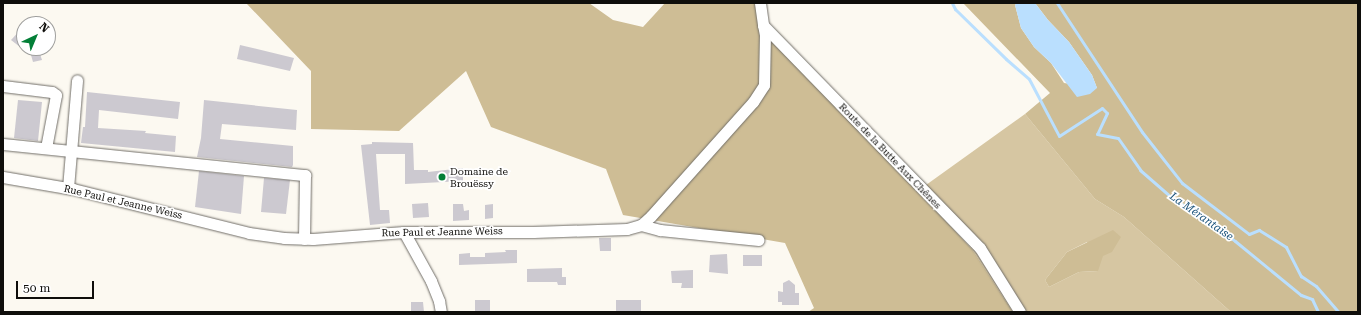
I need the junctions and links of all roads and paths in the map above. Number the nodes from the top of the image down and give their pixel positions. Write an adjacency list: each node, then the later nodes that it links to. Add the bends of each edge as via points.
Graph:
1 (760, 3): 2 (street)
2 (763, 25): 10 (street, via 764,85 753,102 675,191); 15 (street, Route de la Butte Aux Chênes, via 980,248)
3 (76, 80): 7 (street)
4 (3, 86): 6 (street, via 52,92 56,96)
5 (3, 144): 6 (street)
6 (46, 148): 7 (street)
7 (71, 150): 9 (street); 12 (street, via 305,175)
8 (3, 177): 9 (street, Rue Paul et Jeanne Weiss)
9 (68, 188): 12 (street, Rue Paul et Jeanne Weiss, via 249,233)
10 (641, 225): 11 (street, Rue Paul et Jeanne Weiss, via 627,229 596,231); 13 (street, via 660,230)
11 (404, 232): 12 (street, Rue Paul et Jeanne Weiss); 14 (street, via 431,281 439,301)
12 (304, 239)
13 (758, 240)
14 (440, 312)
15 (1020, 312)

